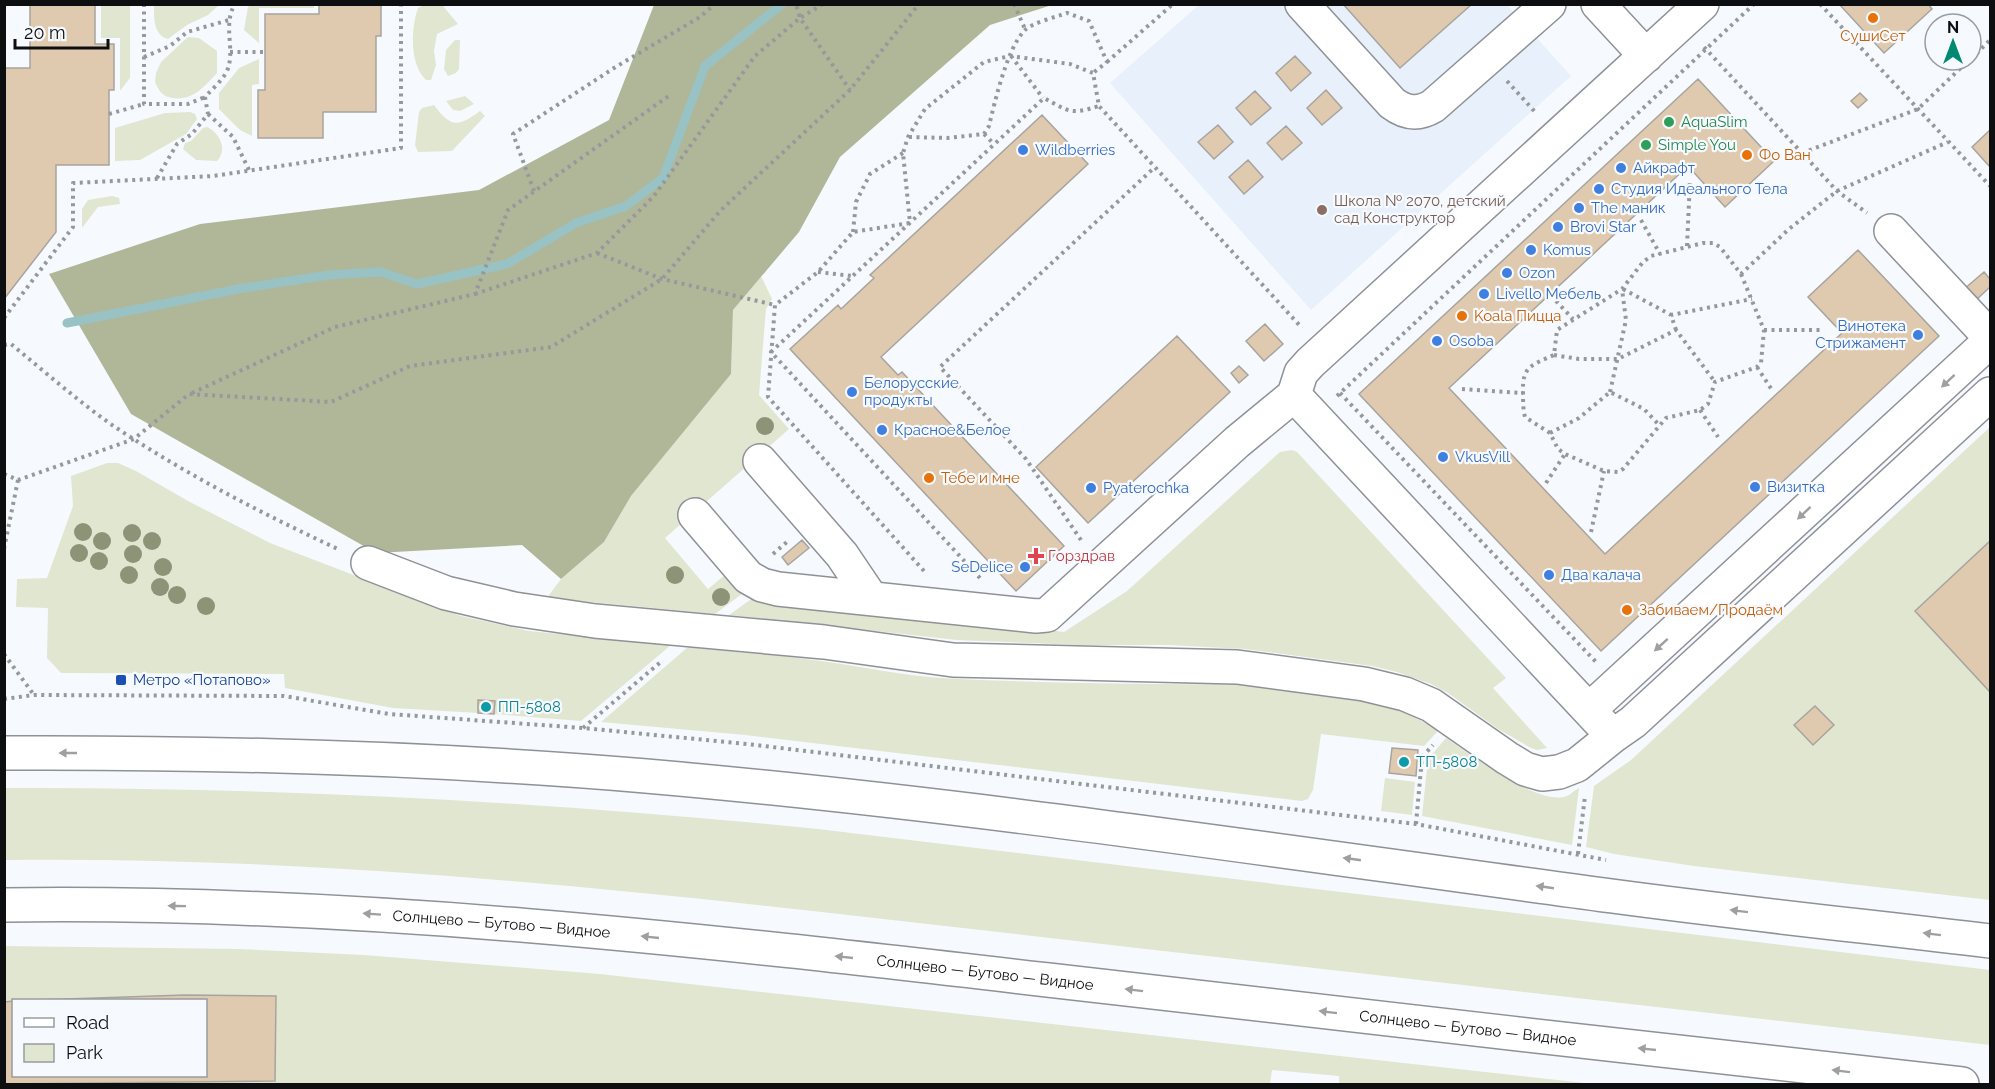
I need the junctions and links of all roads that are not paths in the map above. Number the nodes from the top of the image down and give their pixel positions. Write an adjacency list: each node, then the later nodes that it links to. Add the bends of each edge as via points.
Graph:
1 (1302, 4): 2 (main road, via 1392,103 1405,111 1421,112 1433,106)
2 (1549, 4)
3 (1598, 4): 5 (main road)
4 (1692, 14): 5 (main road)
5 (1646, 56): 9 (main road, via 1323,350 1301,374)
6 (1891, 231): 7 (main road)
7 (1990, 339): 14 (main road, one-way to 14)
8 (1990, 394): 15 (main road, via 1633,722)
9 (1304, 406): 13 (main road, via 1244,436 1047,615); 14 (main road)
10 (760, 461): 13 (main road, via 842,555)
11 (695, 516): 13 (main road, via 748,577 762,585)
12 (368, 563): 15 (main road, via 446,593 514,609 584,619 824,642 953,660 1225,667 1364,684 1431,705 1507,758 1542,774 1577,765)
13 (872, 598)
14 (1589, 710): 15 (main road)
15 (1613, 736)
16 (4, 753): 18 (main road, one-way to 16, via 1628,898 867,798 647,776 321,757)
17 (4, 905): 19 (main road, Солнцево — Бутово — Видное, one-way to 17, via 909,964 470,920 286,909)
18 (1990, 941)
19 (1962, 1084)

